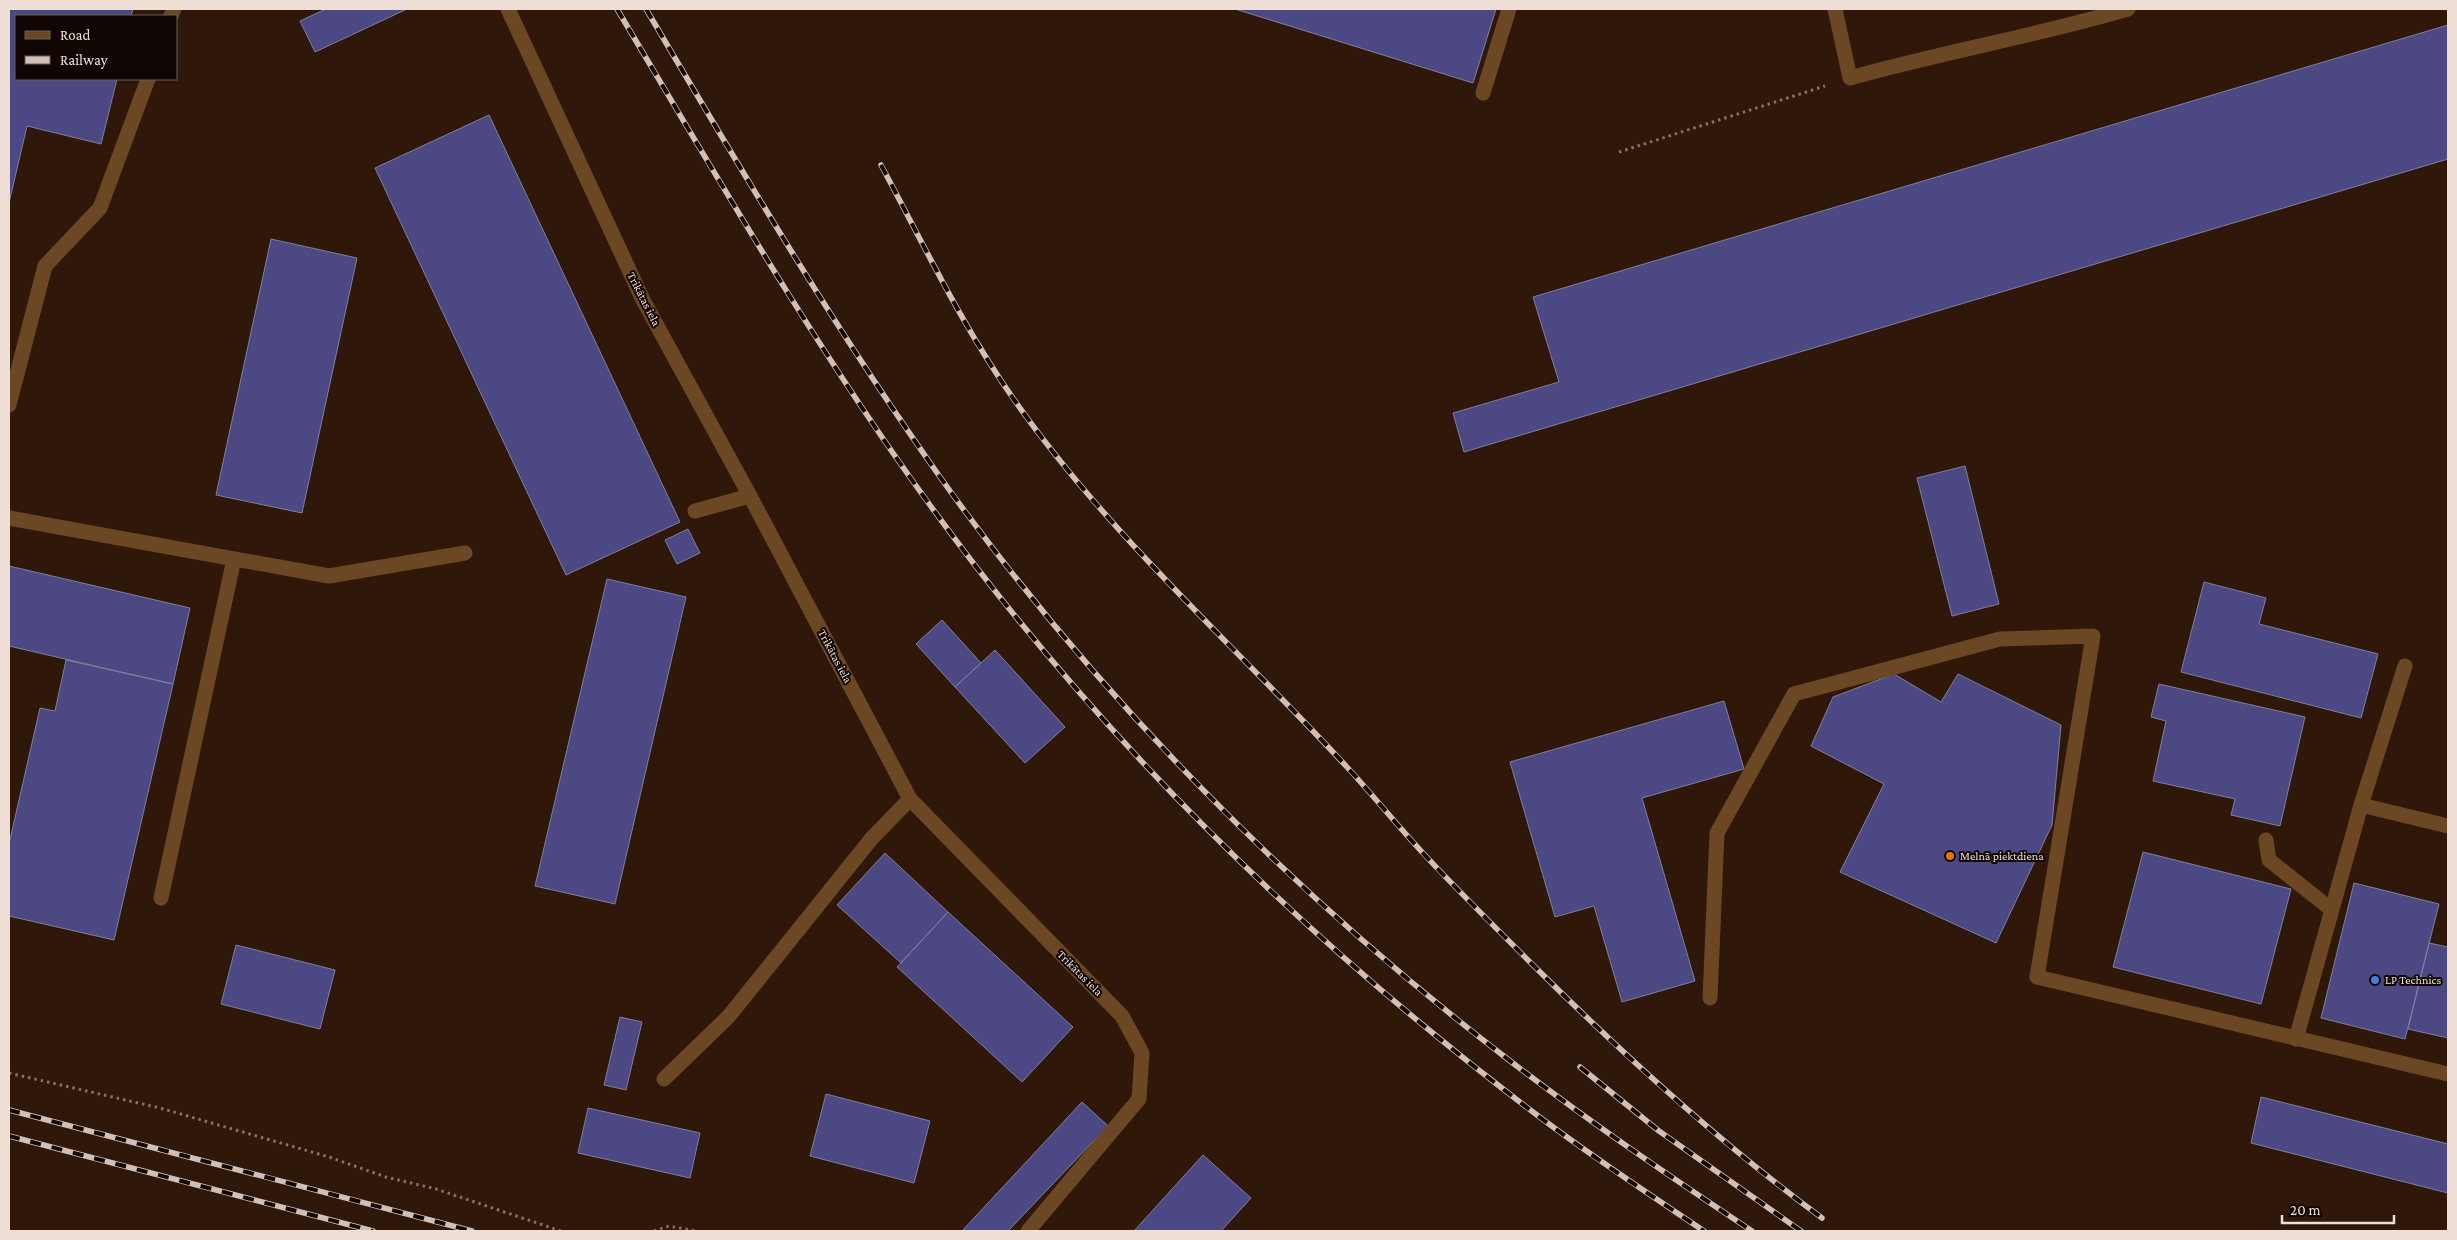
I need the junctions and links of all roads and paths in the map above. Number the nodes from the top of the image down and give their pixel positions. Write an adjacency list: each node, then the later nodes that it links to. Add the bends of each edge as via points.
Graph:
1 (508, 9): 10 (street, Trikātas iela, via 643,300)
2 (1509, 9): 7 (street)
3 (1835, 9): 5 (street)
4 (2128, 9): 5 (street, via 1985,46 1908,61)
5 (1850, 78): 8 (path)
6 (148, 80): 9 (street, via 100,208 45,266)
7 (1483, 93)
8 (1619, 152)
9 (9, 405)
10 (750, 496): 11 (street); 16 (street, Trikātas iela)
11 (695, 511)
12 (9, 518): 14 (street)
13 (465, 553): 14 (street, via 329,576)
14 (234, 559): 20 (street)
15 (2406, 666): 17 (street)
16 (910, 799): 26 (street, via 872,838 729,1016); 30 (street, Trikātas iela, via 1122,1016 1142,1053 1139,1099)
17 (2361, 805): 18 (street); 21 (street)
18 (2448, 826)
19 (2266, 840): 21 (street, via 2269,860)
20 (161, 898)
21 (2332, 910): 23 (street)
22 (1710, 998): 23 (street, via 1717,833 1794,694 2000,639 2093,636 2036,977)
23 (2296, 1038): 25 (street)
24 (9, 1073): 27 (path, via 169,1110 386,1177 436,1189)
25 (2448, 1074)
26 (664, 1079)
27 (562, 1231)
28 (654, 1231): 29 (path, via 669,1226)
29 (696, 1231)
30 (1028, 1231)

